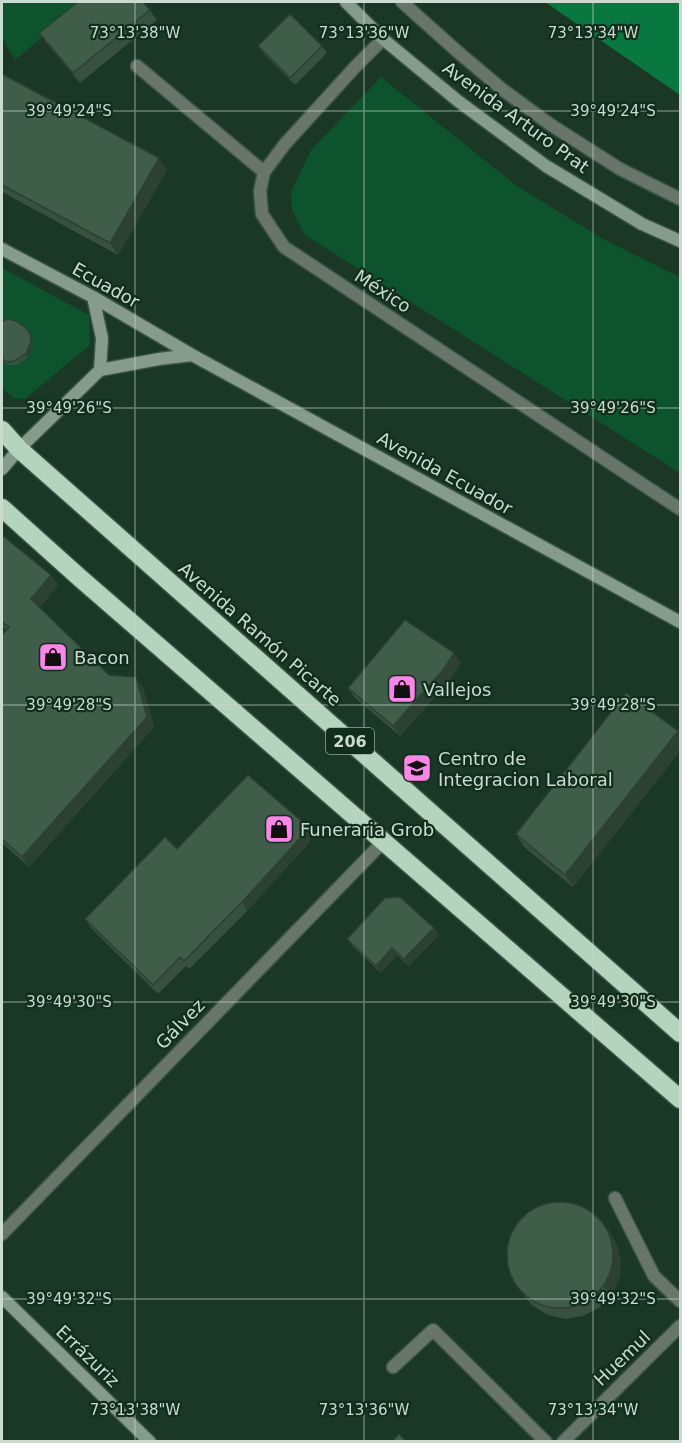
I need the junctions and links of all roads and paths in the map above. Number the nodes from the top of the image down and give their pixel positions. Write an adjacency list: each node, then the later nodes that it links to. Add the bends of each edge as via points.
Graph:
1 (346, 2): 3 (main road, Avenida Arturo Prat)
2 (402, 2): 6 (street, via 503,90 551,125 620,169)
3 (384, 39): 5 (street, via 293,135); 7 (main road, Avenida Arturo Prat, via 458,101 546,166 642,224)
4 (137, 66): 5 (street)
5 (264, 172): 16 (street, México, via 261,214 284,247)
6 (681, 199)
7 (681, 241)
8 (2, 249): 9 (main road, Ecuador)
9 (93, 297): 10 (main road, Ecuador); 11 (main road, via 102,338)
10 (192, 355): 11 (main road); 17 (main road, Avenida Ecuador)
11 (100, 370): 13 (main road)
12 (2, 430): 13 (highway, Avenida Ramón Picarte / 206)
13 (19, 449): 14 (main road); 19 (highway, Avenida Ramón Picarte / 206)
14 (2, 468)
15 (2, 507): 18 (highway)
16 (681, 509)
17 (681, 622)
18 (384, 841): 20 (highway); 22 (street, Gálvez)
19 (681, 1034)
20 (681, 1099)
21 (615, 1198): 24 (street, via 654,1276)
22 (2, 1234)
23 (2, 1297): 27 (main road, Errázuriz)
24 (681, 1301)
25 (681, 1326): 29 (street, Huemul)
26 (393, 1367): 28 (street, via 433,1330)
27 (150, 1442)
28 (546, 1442)
29 (563, 1442)

